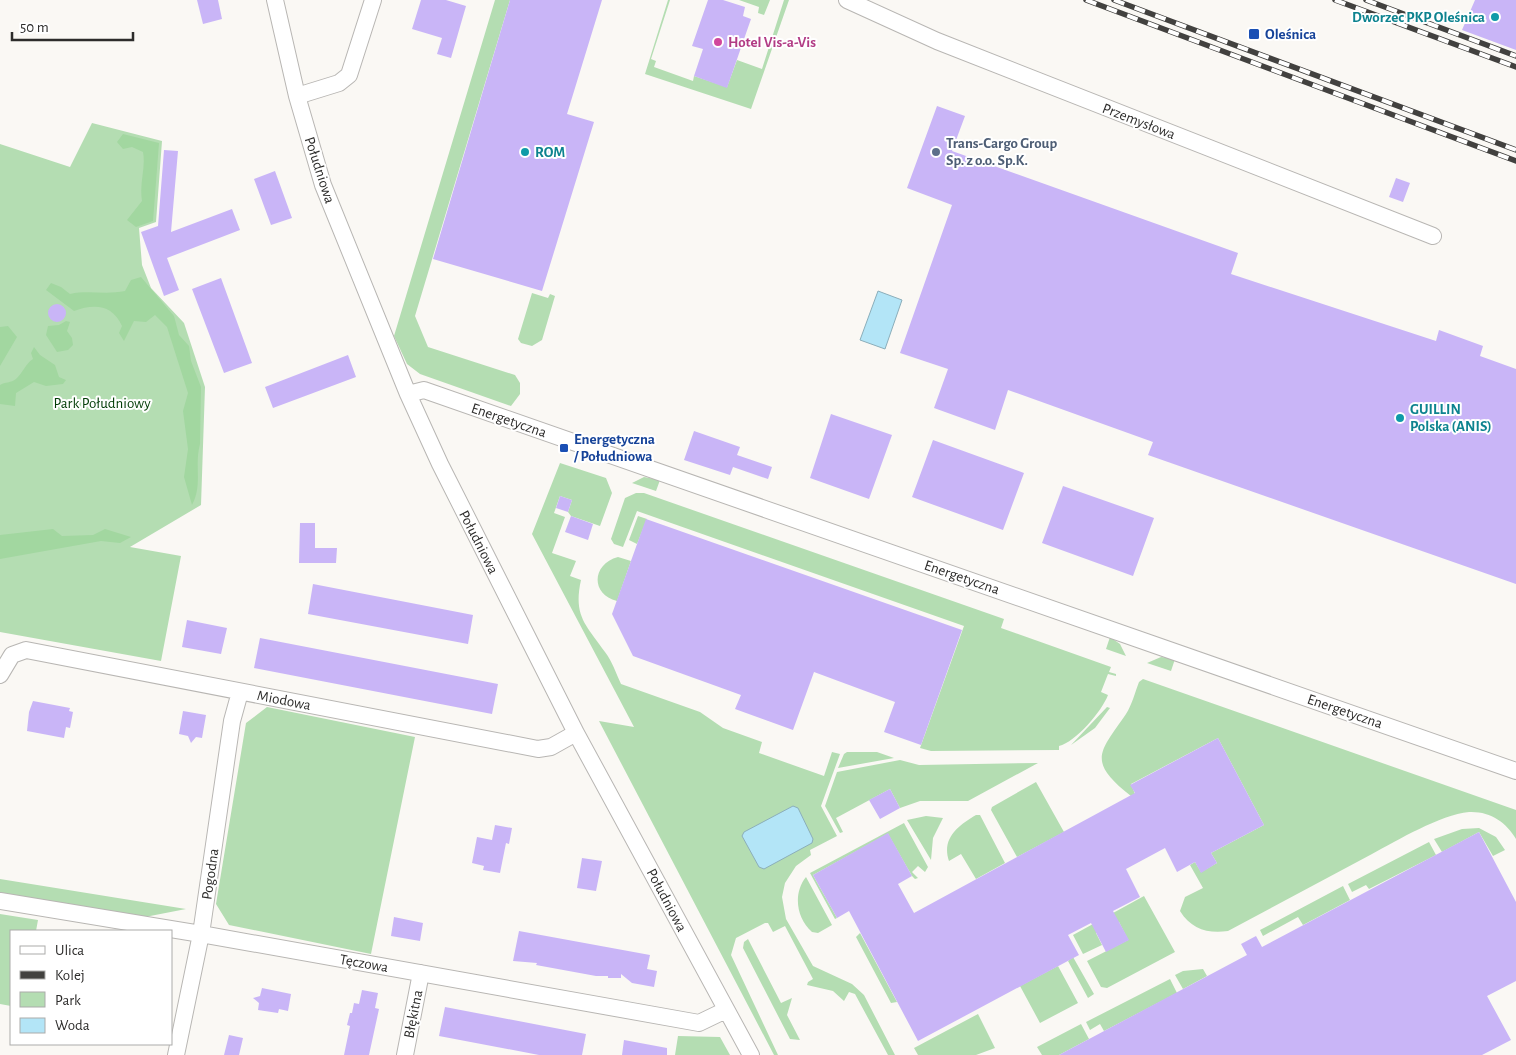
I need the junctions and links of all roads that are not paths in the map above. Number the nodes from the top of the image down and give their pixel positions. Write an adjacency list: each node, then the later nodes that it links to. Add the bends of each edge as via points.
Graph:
1 (275, 0): 4 (street, Południowa)
2 (373, 0): 4 (street, via 350,75 339,83)
3 (847, 0): 5 (street, Przemysłowa, via 937,42)
4 (297, 96): 6 (street, Południowa, via 323,185)
5 (1433, 236)
6 (408, 394): 9 (street, Południowa); 10 (street, Energetyczna, via 424,390)
7 (0, 675): 8 (street, Miodowa, via 12,655 26,650)
8 (240, 692): 9 (street, Miodowa, via 538,749 551,747); 12 (street, Pogodna, via 232,721)
9 (576, 733): 14 (street, Południowa)
10 (1516, 771)
11 (0, 901): 12 (street, Tęczowa)
12 (201, 934): 13 (street, Tęczowa); 15 (street, Pogodna)
13 (421, 973): 14 (street, Tęczowa, via 699,1023); 16 (street, Błękitna)
14 (726, 1010): 17 (street, Południowa)
15 (176, 1055)
16 (405, 1055)
17 (751, 1055)

